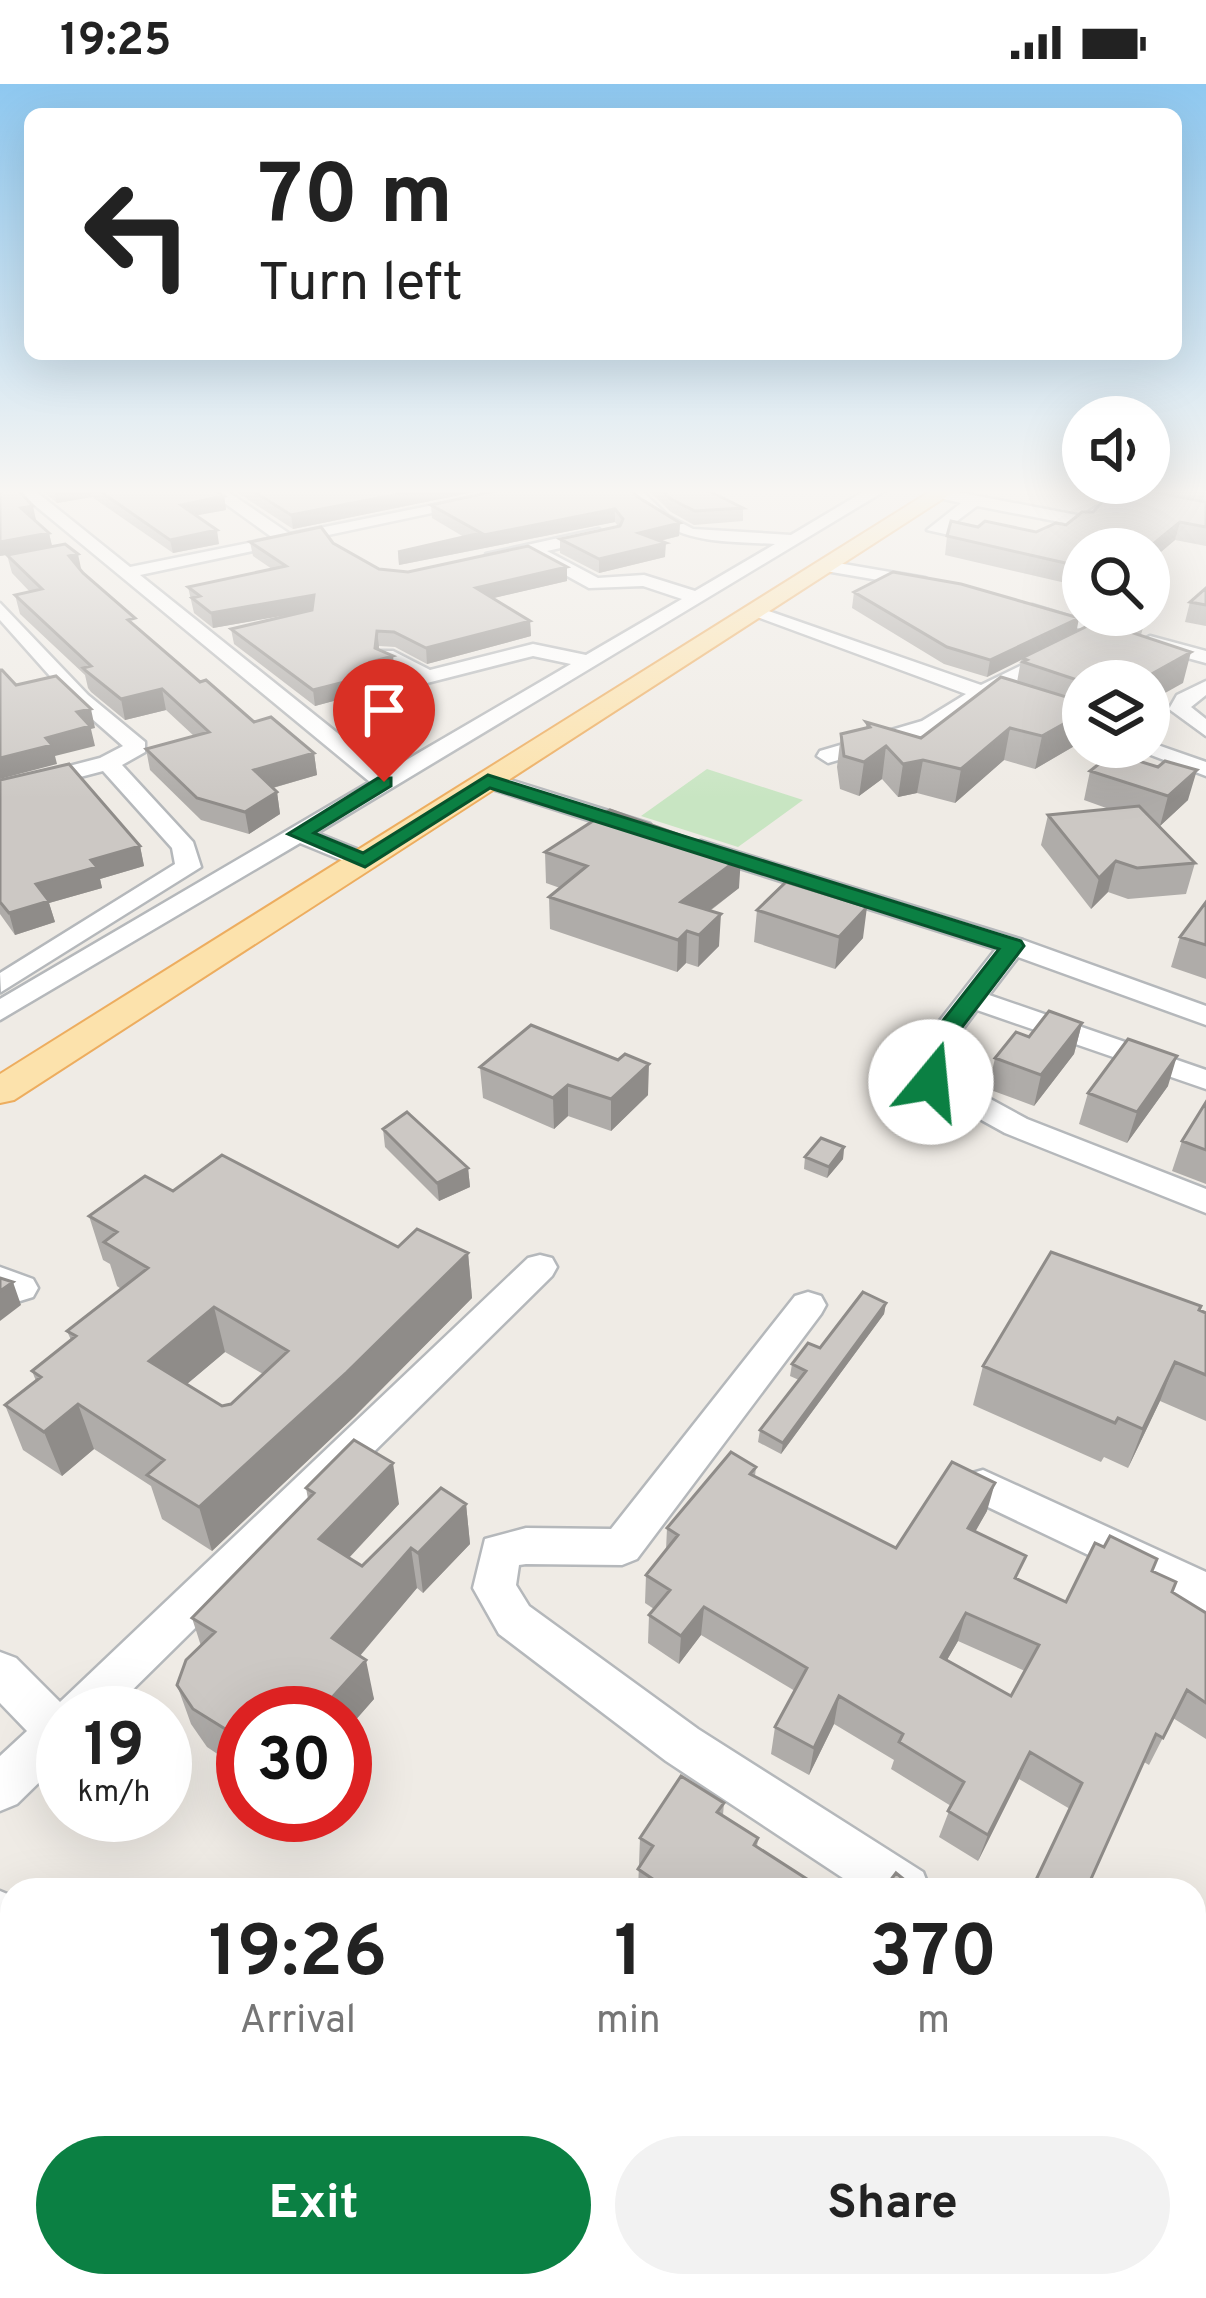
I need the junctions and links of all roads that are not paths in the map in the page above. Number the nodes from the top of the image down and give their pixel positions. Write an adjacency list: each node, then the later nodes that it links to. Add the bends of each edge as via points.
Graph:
1 (153, 592): 24 (street, via 218,638)
2 (682, 592): 5 (street)
3 (708, 592): 5 (street)
4 (784, 592): 8 (main road)
5 (699, 598): 14 (street)
6 (1014, 602): 9 (street)
7 (0, 609): 21 (street, via 81,699 136,742 128,756)
8 (753, 612): 16 (street); 23 (main road)
9 (1062, 617)
10 (1097, 636): 16 (street)
11 (1126, 636): 13 (street)
12 (386, 655): 14 (street, via 427,677 533,650)
13 (1206, 657)
14 (591, 662): 24 (street)
15 (1206, 687): 18 (street, via 1180,709)
16 (980, 694): 17 (street); 19 (street, via 930,726)
17 (1062, 721)
18 (1206, 729)
19 (828, 755)
20 (1170, 757): 22 (street)
21 (109, 763): 25 (street); 29 (street, via 184,847 188,867)
22 (1206, 769)
23 (488, 781): 27 (main road); 28 (street)
24 (384, 782): 26 (street)
25 (0, 791)
26 (298, 834): 27 (street); 29 (street)
27 (365, 861): 33 (main road)
28 (1013, 946): 30 (street); 31 (street)
29 (4, 995)
30 (972, 999): 32 (street); 34 (street, via 924,1060 924,1076 1016,1126)
31 (1206, 1016)
32 (1206, 1080)
33 (0, 1091)
34 (1206, 1202)
35 (540, 1267): 40 (street)
36 (808, 1305): 44 (street, via 622,1547 500,1552 494,1588 514,1620 682,1745)
37 (983, 1486): 38 (street)
38 (1206, 1592)
39 (0, 1672): 41 (street)
40 (106, 1686)
41 (36, 1700)
42 (36, 1754): 43 (street)
43 (0, 1788)
44 (887, 1878)

